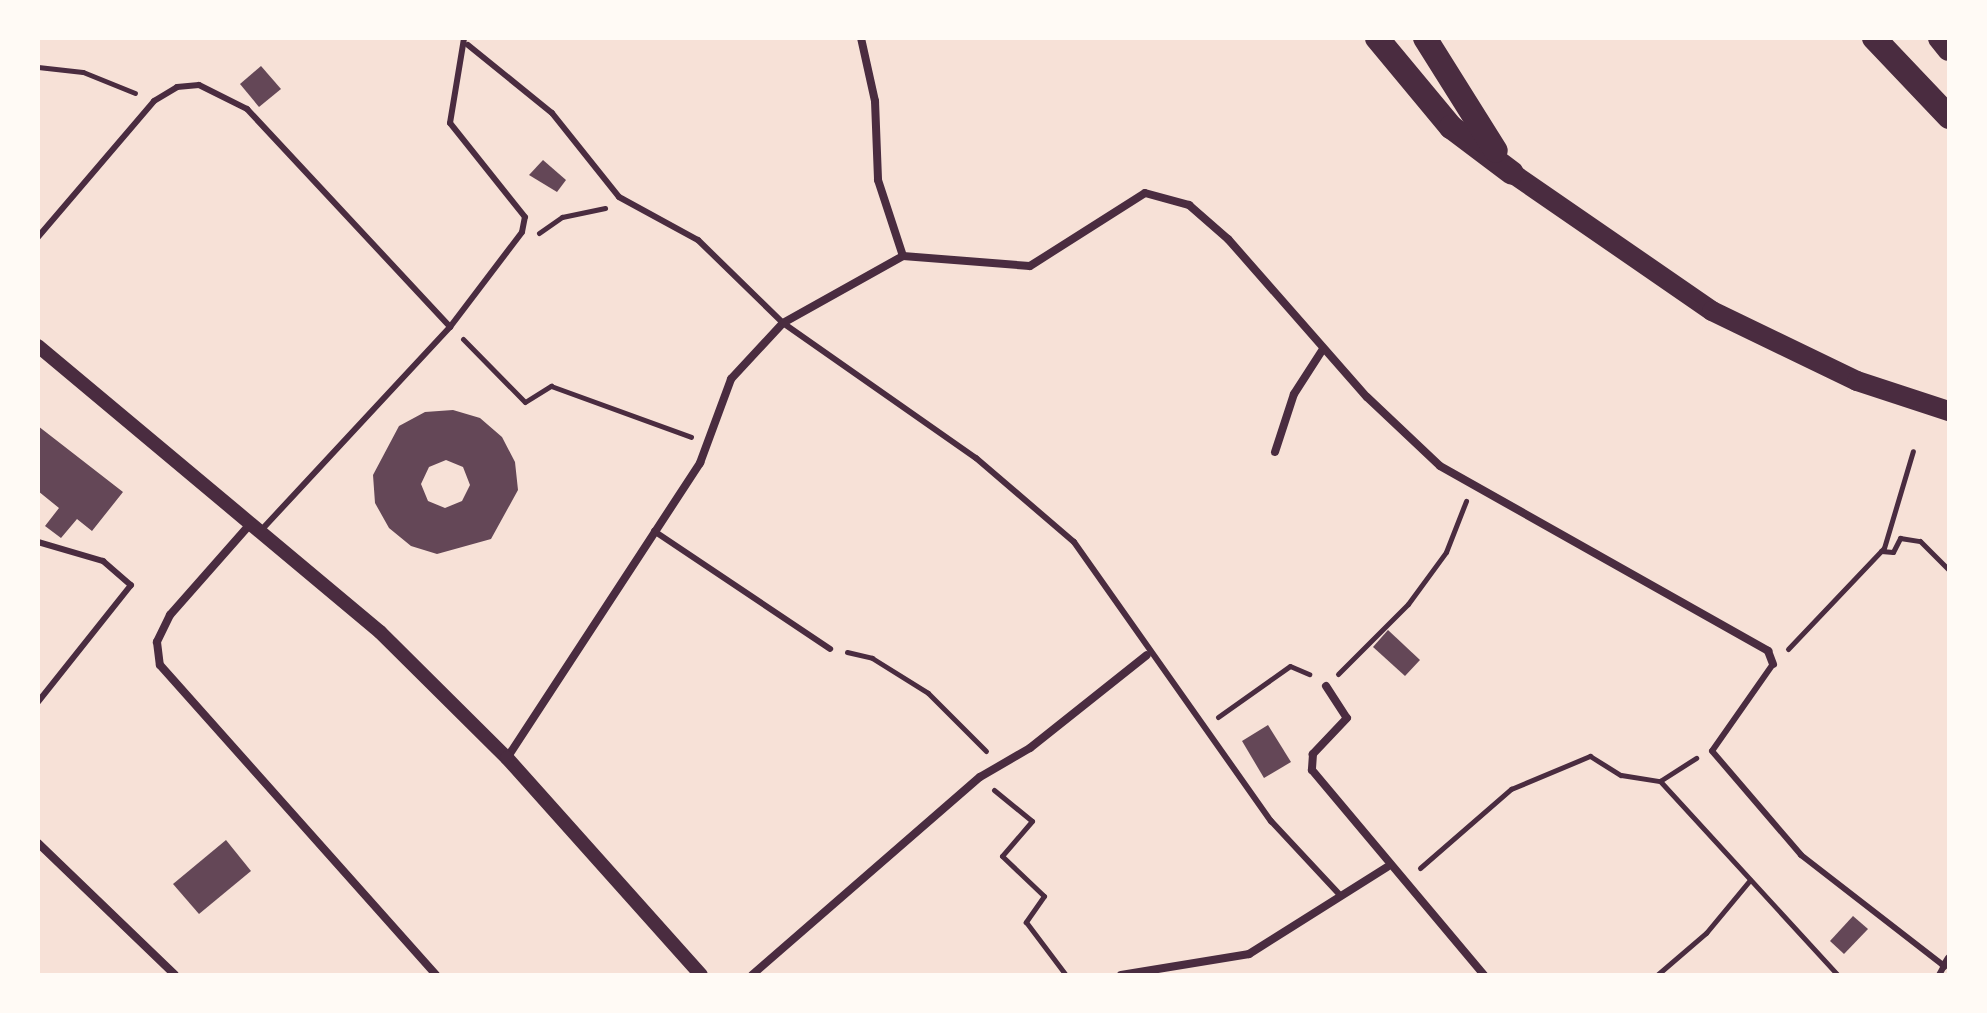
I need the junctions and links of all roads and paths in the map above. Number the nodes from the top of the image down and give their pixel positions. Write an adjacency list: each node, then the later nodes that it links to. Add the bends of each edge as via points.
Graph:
1 (861, 38): 15 (street, via 875,101 878,180)
2 (1377, 38): 11 (highway, via 1451,127)
3 (1425, 38): 11 (highway)
4 (1874, 38): 10 (highway)
5 (1940, 38): 7 (highway)
6 (466, 41): 12 (lane, via 552,113); 13 (lane, via 448,106 450,123 524,212)
7 (1949, 49)
8 (38, 67): 9 (path, via 83,72)
9 (154, 101): 14 (lane); 17 (lane, via 177,87 199,85 247,109)
10 (1949, 117)
11 (1512, 173): 20 (main road, via 1712,311 1857,381)
12 (619, 197): 13 (path, via 602,211 562,217 546,233); 16 (lane, via 698,240)
13 (522, 232): 17 (lane)
14 (38, 237)
15 (903, 256): 16 (street); 19 (street, via 1030,266 1145,193 1157,193 1189,205 1228,239)
16 (783, 323): 21 (street, via 731,379); 31 (lane, via 1030,502 1074,542)
17 (450, 327): 21 (path, via 525,402 551,386); 25 (lane)
18 (38, 346): 25 (street)
19 (1323, 349): 23 (street, via 1294,394); 24 (street)
20 (1949, 411)
21 (706, 444): 26 (street)
22 (1913, 451): 28 (path)
23 (1275, 452)
24 (1471, 489): 32 (street, via 1768,651); 33 (path, via 1446,552 1408,604)
25 (257, 526): 37 (street, via 380,632); 49 (street, via 170,615 157,642 160,665)
26 (654, 531): 30 (lane); 37 (street)
27 (38, 542): 34 (lane, via 103,561 131,585)
28 (1881, 551): 29 (path, via 1893,552 1900,538 1920,541); 32 (path)
29 (1949, 570)
30 (830, 649): 38 (path, via 872,658 928,693)
31 (1147, 655): 35 (lane); 38 (street)
32 (1773, 664): 36 (lane)
33 (1326, 686): 35 (path, via 1290,666); 42 (street, via 1347,718 1313,754 1312,770)
34 (38, 702)
35 (1207, 726): 45 (lane, via 1271,821)
36 (1712, 751): 40 (path); 46 (lane, via 1801,855)
37 (507, 758): 47 (street)
38 (1000, 764): 39 (street)
39 (980, 777): 50 (street); 51 (path, via 1032,821 1002,856 1044,896 1026,922)
40 (1660, 781): 43 (path); 44 (path, via 1621,775 1590,756 1511,789)
41 (38, 843): 48 (street)
42 (1387, 867): 44 (street); 45 (street)
43 (1750, 880): 54 (path, via 1706,933); 55 (path)
44 (1404, 882): 53 (street)
45 (1340, 895): 52 (street, via 1249,954)
46 (1947, 962): 56 (lane)
47 (699, 974)
48 (175, 975)
49 (436, 975)
50 (752, 975)
51 (1066, 975)
52 (1121, 975)
53 (1483, 975)
54 (1657, 975)
55 (1838, 975)
56 (1939, 975)

